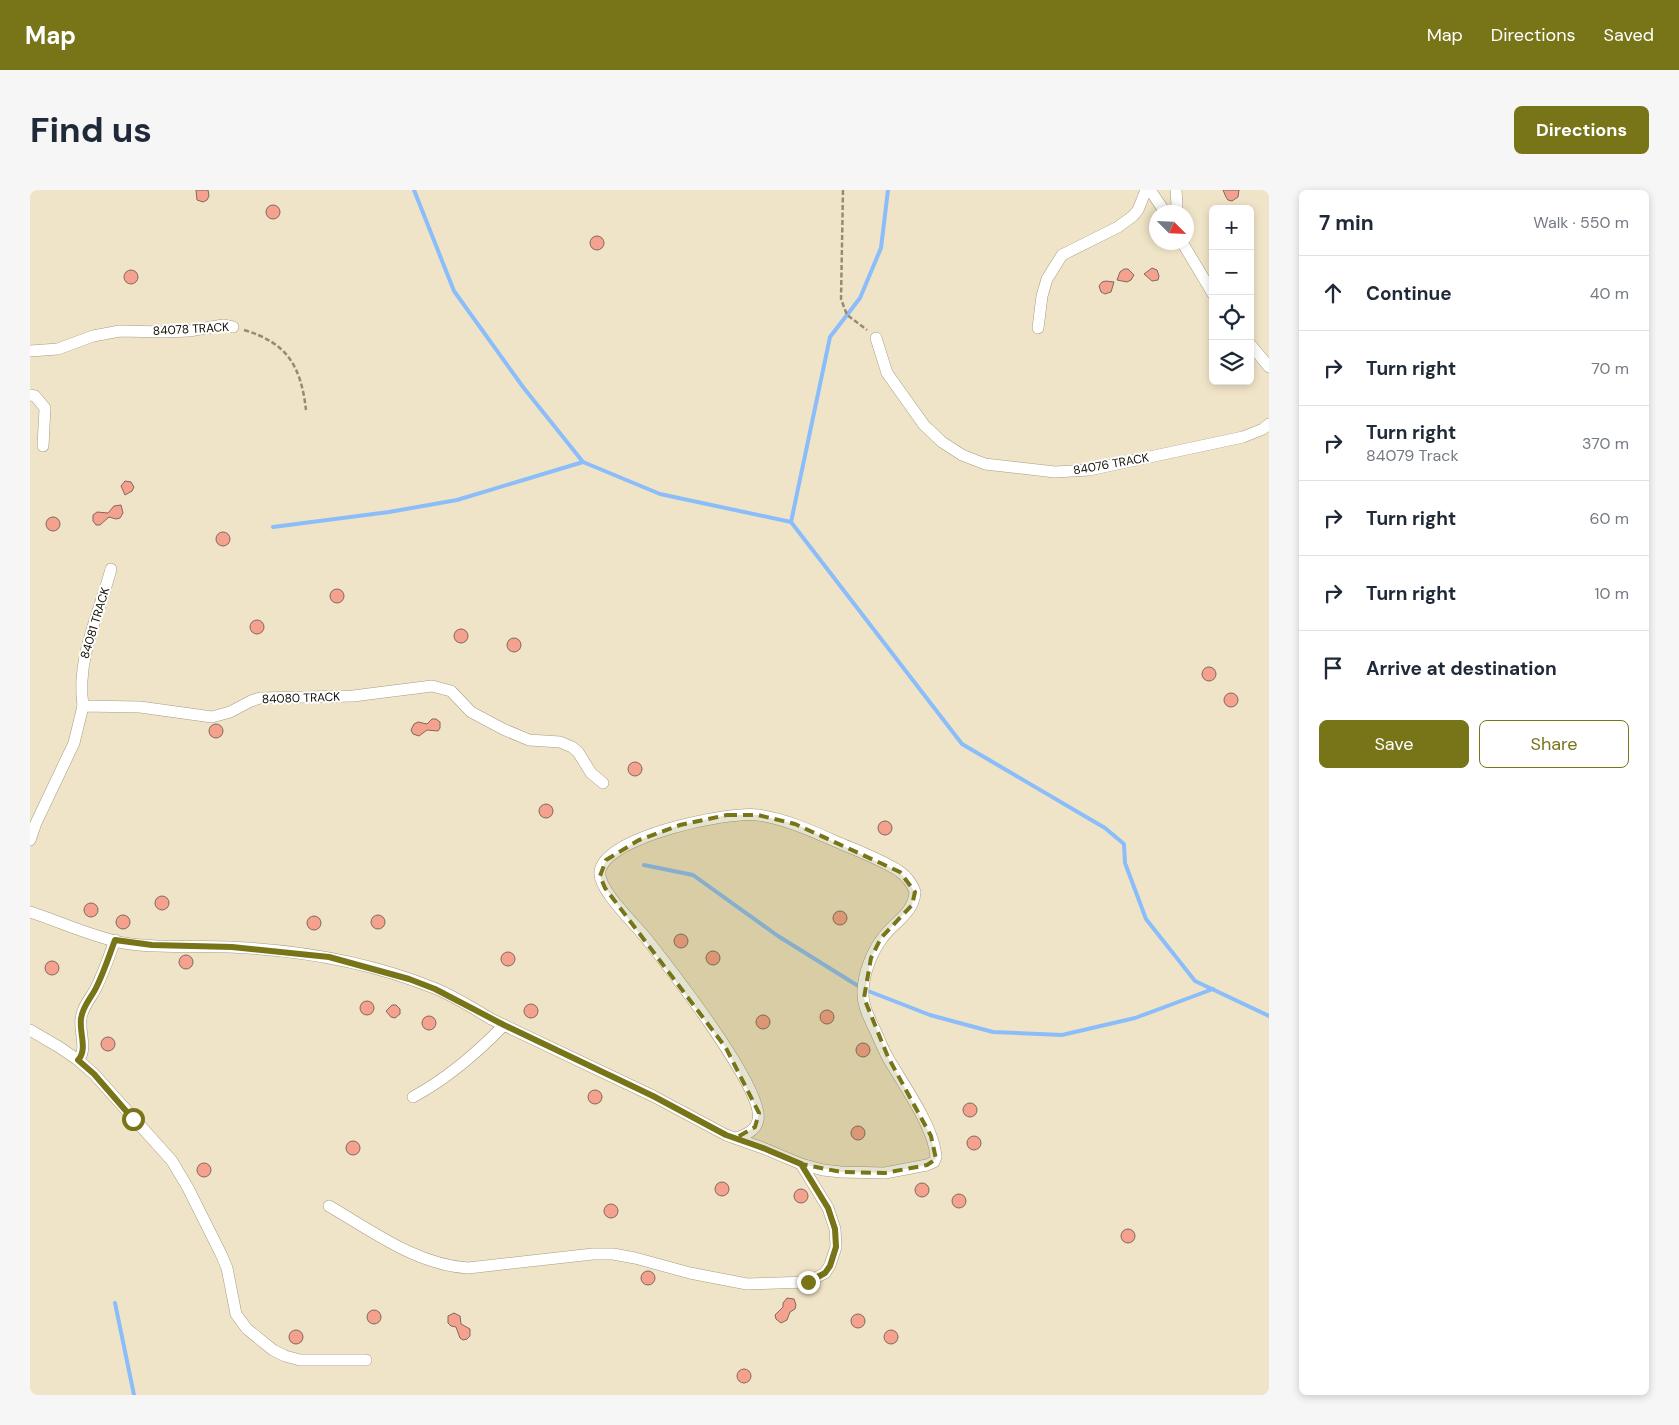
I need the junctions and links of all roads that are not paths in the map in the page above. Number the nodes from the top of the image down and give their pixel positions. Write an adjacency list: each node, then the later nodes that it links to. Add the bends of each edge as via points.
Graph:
1 (1146, 190): 9 (street, via 1133,216 1062,255 1047,279)
2 (1150, 190): 4 (street)
3 (1176, 190): 5 (street)
4 (1160, 205)
5 (1177, 205)
6 (1187, 250): 7 (street)
7 (1209, 287)
8 (233, 327): 12 (street, 84078 TRACK, via 223,325 164,332 120,331 93,336 58,349)
9 (1038, 328)
10 (876, 338): 15 (street, 84076 TRACK, via 887,373 924,425 962,455 985,464 1055,472 1090,470 1243,437)
11 (1254, 349): 13 (street)
12 (30, 351)
13 (1269, 366)
14 (30, 395): 16 (street, via 35,396 45,408)
15 (1269, 424)
16 (43, 446)
17 (111, 569): 18 (street, 84081 TRACK, via 82,668 80,690)
18 (83, 706): 19 (street, 84080 TRACK, via 140,707 212,717 260,698 353,696 439,687 451,691 471,712 494,725 529,740 560,742 572,747 591,773); 20 (street, via 74,743)
19 (603, 783)
20 (30, 840)
21 (30, 912): 22 (street)
22 (115, 940): 23 (street, via 329,957 435,989); 25 (street, via 104,973 83,1010 80,1020 83,1049)
23 (504, 1025): 26 (street, via 450,1075); 27 (street)
24 (30, 1030): 25 (street)
25 (78, 1060): 30 (street, via 178,1168 221,1254 236,1314 247,1329 274,1350 293,1358)
26 (412, 1097)
27 (736, 1138): 28 (street); 28 (street, via 746,1135 758,1123 759,1113 749,1086 695,1004 605,888 600,870 616,852 672,828 727,815 758,815 794,824 870,856 900,872 915,892 912,905 881,938 871,958 863,989 867,1013 931,1136 936,1157 934,1162 885,1173 841,1172)
28 (801, 1164): 29 (street, via 828,1208 835,1229 836,1247 830,1266 825,1273 808,1282 747,1284 613,1254 451,1267 408,1252)
29 (329, 1206)
30 (366, 1360)

